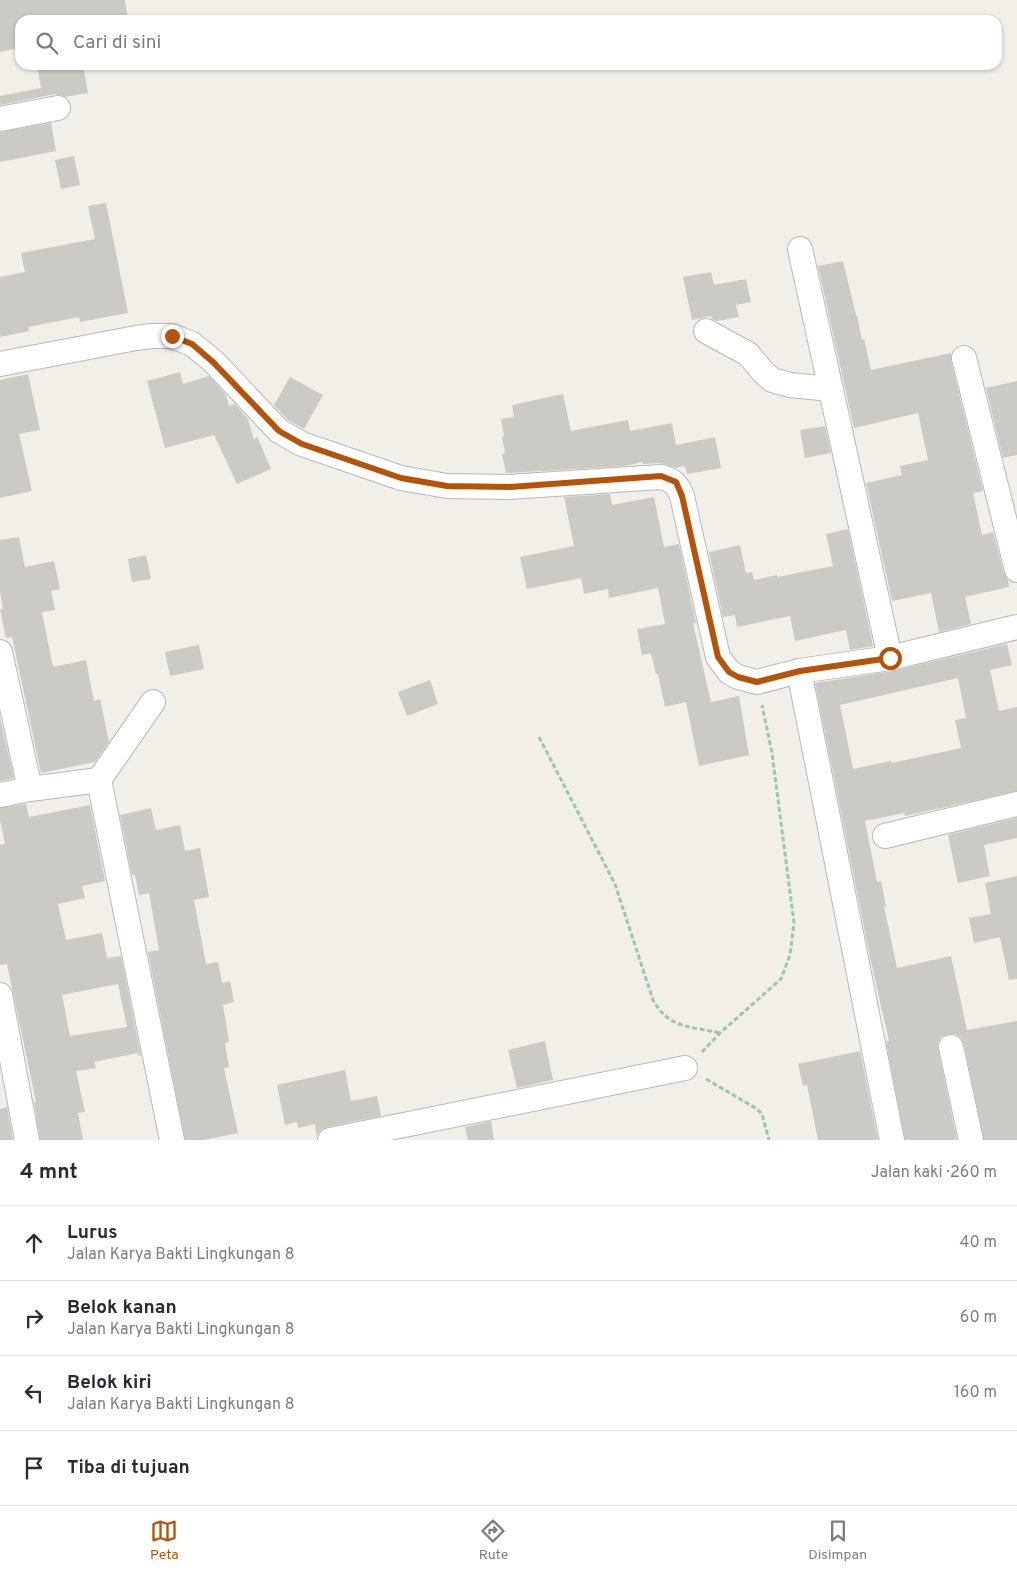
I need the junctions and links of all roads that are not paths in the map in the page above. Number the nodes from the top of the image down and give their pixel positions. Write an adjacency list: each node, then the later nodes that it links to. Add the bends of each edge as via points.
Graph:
1 (58, 108): 2 (street)
2 (0, 119)
3 (800, 249): 7 (street)
4 (706, 330): 7 (street, via 748,354 772,380)
5 (964, 358): 8 (street)
6 (0, 364): 12 (street, via 136,338 172,336 192,344 213,362 279,431 302,444 401,478 447,486 510,487 661,476 669,479 676,482 682,496 718,657 729,672 757,682)
7 (831, 389): 11 (street)
8 (1017, 570)
9 (1016, 634): 11 (street)
10 (0, 652): 15 (street)
11 (890, 658): 12 (street)
12 (800, 671): 25 (street)
13 (153, 702): 14 (street)
14 (99, 780): 15 (street); 23 (street)
15 (30, 789): 16 (street)
16 (0, 795)
17 (1017, 804): 18 (street)
18 (885, 836)
19 (0, 995): 22 (street)
20 (951, 1047): 26 (street)
21 (685, 1068): 24 (street)
22 (27, 1140)
23 (172, 1140)
24 (330, 1140)
25 (892, 1140)
26 (971, 1140)

